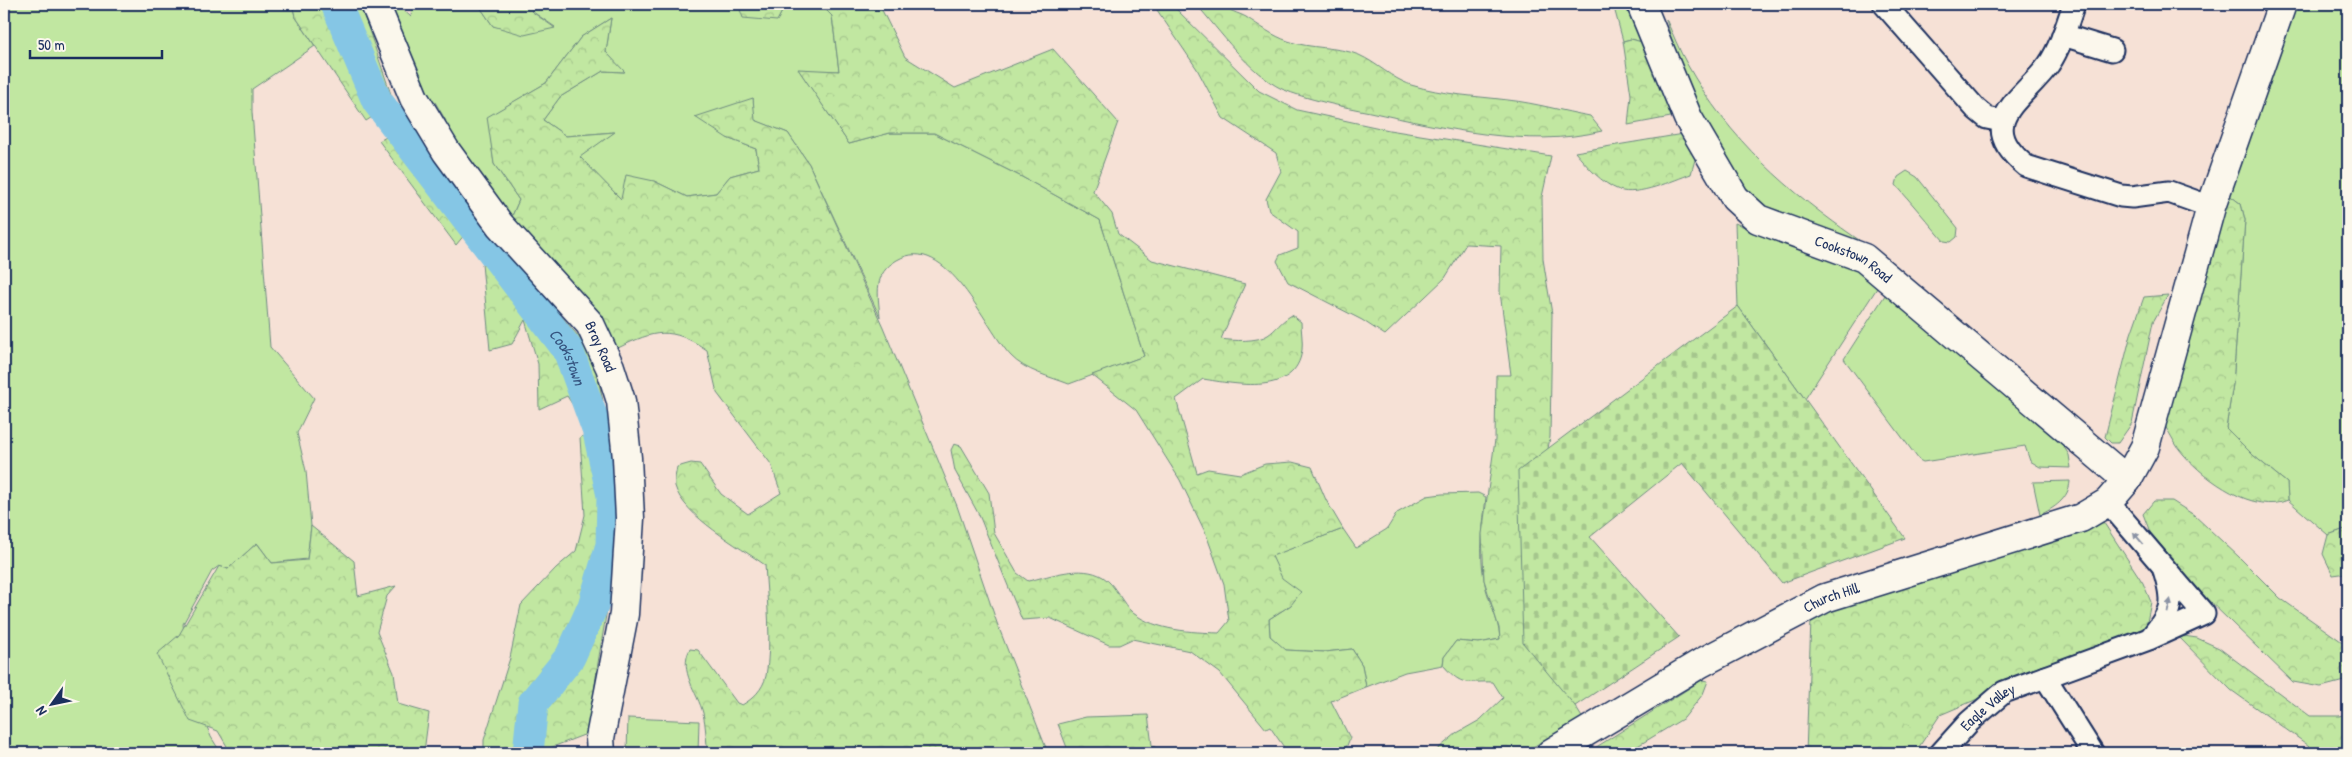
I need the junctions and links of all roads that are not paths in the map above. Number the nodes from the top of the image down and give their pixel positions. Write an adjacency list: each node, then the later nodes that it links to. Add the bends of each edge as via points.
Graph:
1 (375, 4): 15 (main road, Bray Road, via 414,98 446,151 500,225 590,324 621,401 628,458 630,518 624,614 600,738)
2 (1641, 4): 10 (main road, Cookstown Road, via 1688,118 1735,198 1758,219 1864,258)
3 (1884, 4): 8 (street, via 1976,109 1987,118)
4 (2074, 4): 6 (street)
5 (2282, 4): 9 (main road, Church Hill)
6 (2063, 35): 7 (street); 8 (street, via 2050,62 2008,109)
7 (2112, 50)
8 (2002, 121): 9 (street, via 2008,147 2026,166 2121,196 2142,197 2168,192)
9 (2211, 207): 10 (main road, Church Hill, via 2145,446)
10 (2126, 480): 11 (main road, Church Hill)
11 (2108, 502): 12 (street, one-way to 11); 16 (main road, Church Hill, via 2081,518 1825,598 1702,663)
12 (2164, 568): 13 (street, Eagle Valley, one-way to 12, via 2166,619 2171,594); 13 (street, Eagle Valley, via 2204,614)
13 (2149, 639): 14 (street, Eagle Valley)
14 (2045, 677): 17 (street, Eagle Valley, via 2004,692 1969,722); 18 (street)
15 (601, 753)
16 (1551, 753)
17 (1941, 753)
18 (2093, 753)

